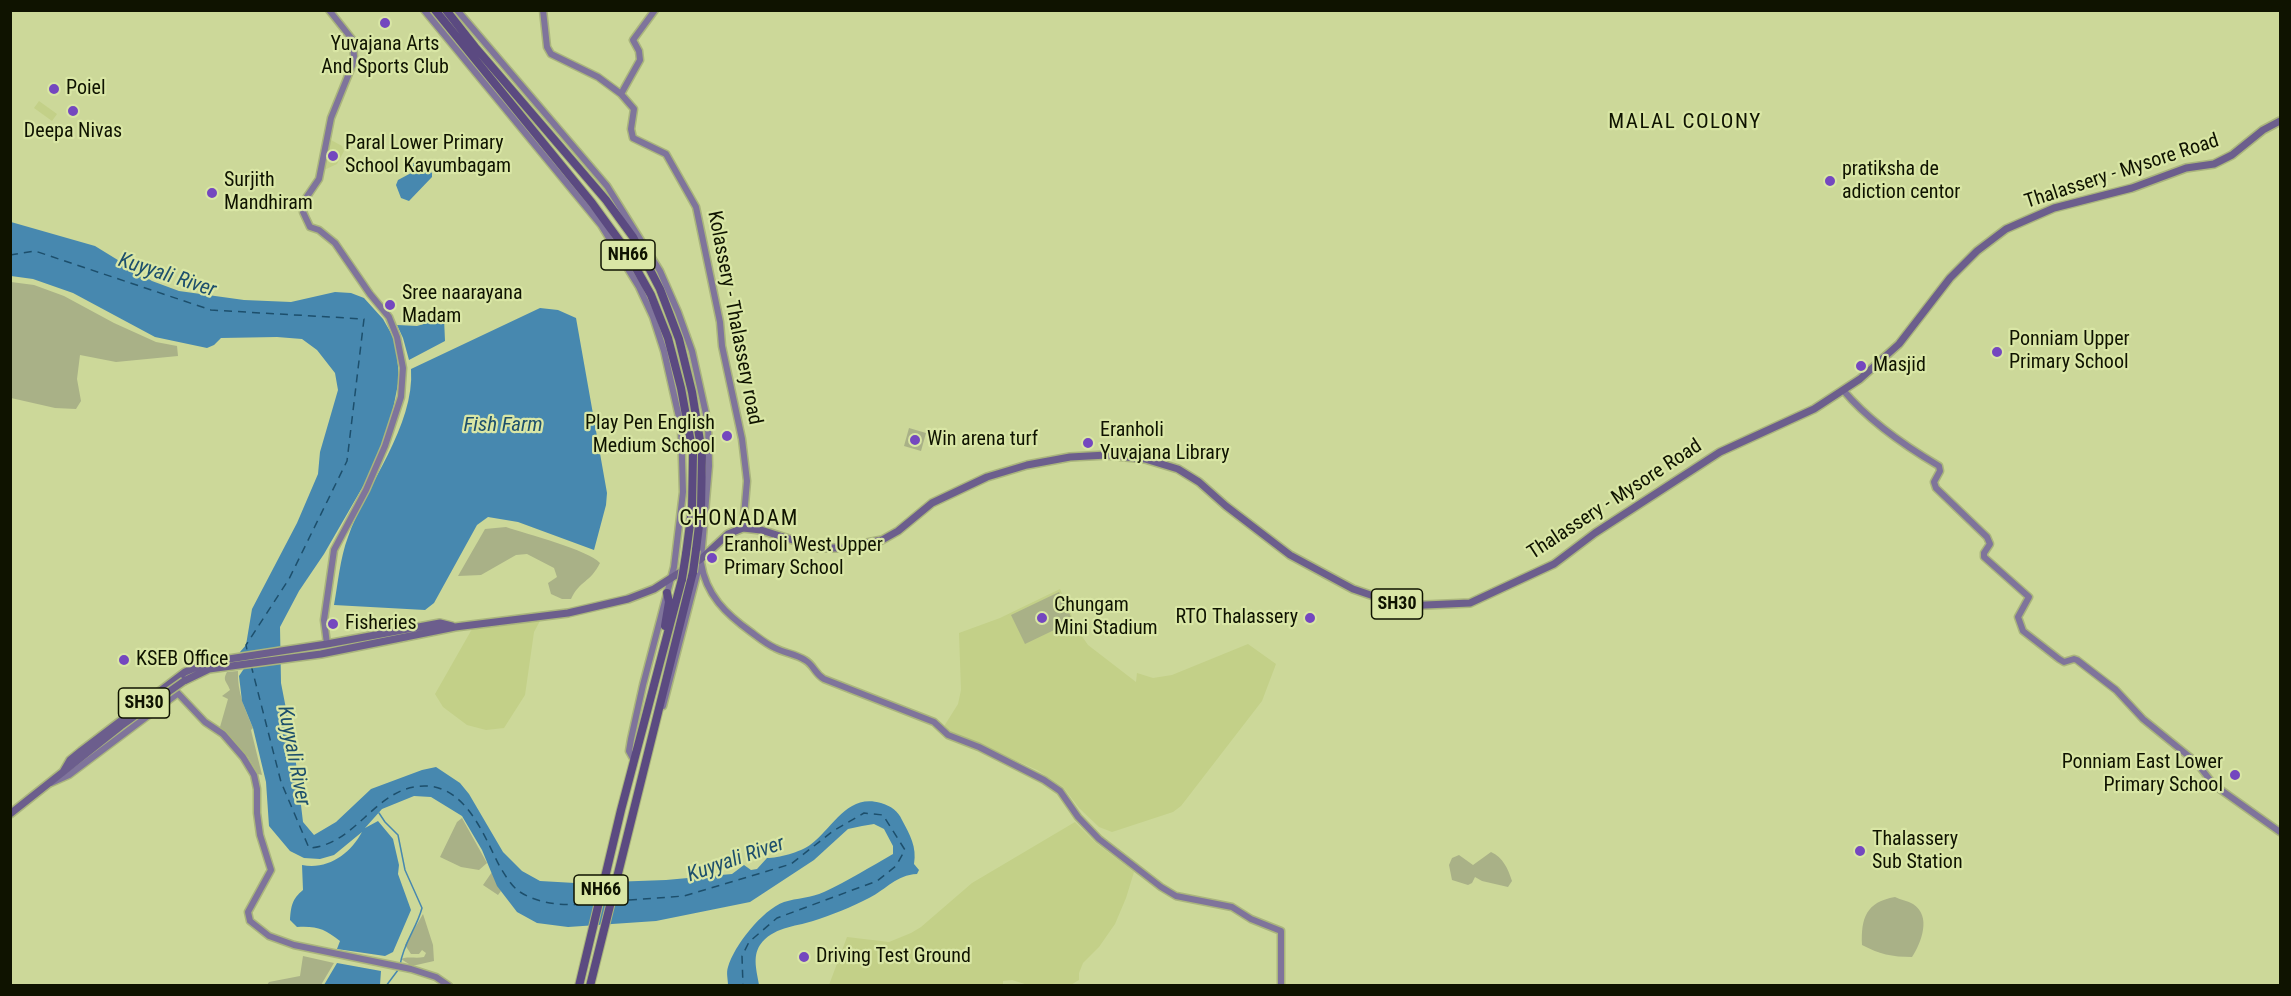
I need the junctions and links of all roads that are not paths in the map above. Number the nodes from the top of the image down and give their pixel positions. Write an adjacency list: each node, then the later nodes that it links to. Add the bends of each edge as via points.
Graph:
1 (329, 10): 18 (street, via 352,39 354,56 331,118 319,179 306,198 303,212 310,227 335,243 389,318 398,337 403,378 401,397 379,461 334,550 324,614)
2 (424, 10): 13 (street, via 601,225 653,317 681,426 681,516)
3 (435, 10): 17 (highway, NH66, bridge, via 624,247 651,295 668,338 693,454 686,554)
4 (446, 10): 16 (highway, NH66, bridge, via 633,237 679,339 702,453 696,550)
5 (457, 10): 12 (street, via 607,186 642,238 665,282 692,351 708,423 709,466)
6 (543, 10): 8 (street, Kolassery - Thalassery road, via 550,54 598,77)
7 (655, 10): 8 (street, via 633,40 640,60)
8 (621, 94): 11 (street, Kolassery - Thalassery road, via 634,109 633,138 666,154 696,207 742,439 747,481)
9 (2280, 121): 10 (main road, Thalassery - Mysore Road / SH30, via 2214,164 2186,168 2132,188 2054,208 2006,229 1950,278 1899,344)
10 (1843, 390): 11 (main road, Thalassery - Mysore Road / SH30, via 1814,409 1720,452 1554,564 1470,603 1403,606 1353,589 1290,555 1178,469 1145,459 1107,455 1070,457 987,477 932,504 882,540 859,545 818,548); 26 (street, via 1886,429 1939,466 1936,488 1987,537 1990,544 1984,553 1986,559 2029,597 2018,617 2023,631 2064,662 2077,660 2116,690 2161,735 2196,762 2214,785)
11 (743, 528): 12 (main road, via 728,534)
12 (701, 560): 13 (main road); 15 (street); 30 (street, via 704,578 718,605 772,647 803,658 824,679 934,722 948,735 1044,780 1060,791 1078,817 1119,856 1176,896 1232,907 1281,931)
13 (671, 578): 14 (street); 18 (main road, via 628,599 588,608)
14 (667, 593): 17 (highway); 22 (street, via 631,739 629,751)
15 (693, 594): 16 (highway); 21 (street)
16 (681, 620): 21 (highway, NH66)
17 (666, 639): 22 (highway, NH66)
18 (329, 648): 19 (main road, SH30, via 282,650 209,662 189,669); 23 (main road, SH30, bridge, via 321,654 209,669 184,681)
19 (169, 683): 20 (street); 23 (main road, SH30, via 70,760)
20 (177, 694): 24 (street, via 69,775); 28 (street, via 223,734 254,775 260,835 271,870 248,912 250,921 269,936 294,945 395,964 436,976)
21 (647, 756): 29 (highway, NH66)
22 (634, 760): 27 (highway, NH66)
23 (63, 772): 24 (main road, SH30)
24 (46, 784): 25 (main road, SH30)
25 (10, 814)
26 (2280, 832)
27 (579, 985)
28 (448, 986)
29 (590, 986)
30 (1281, 986)

